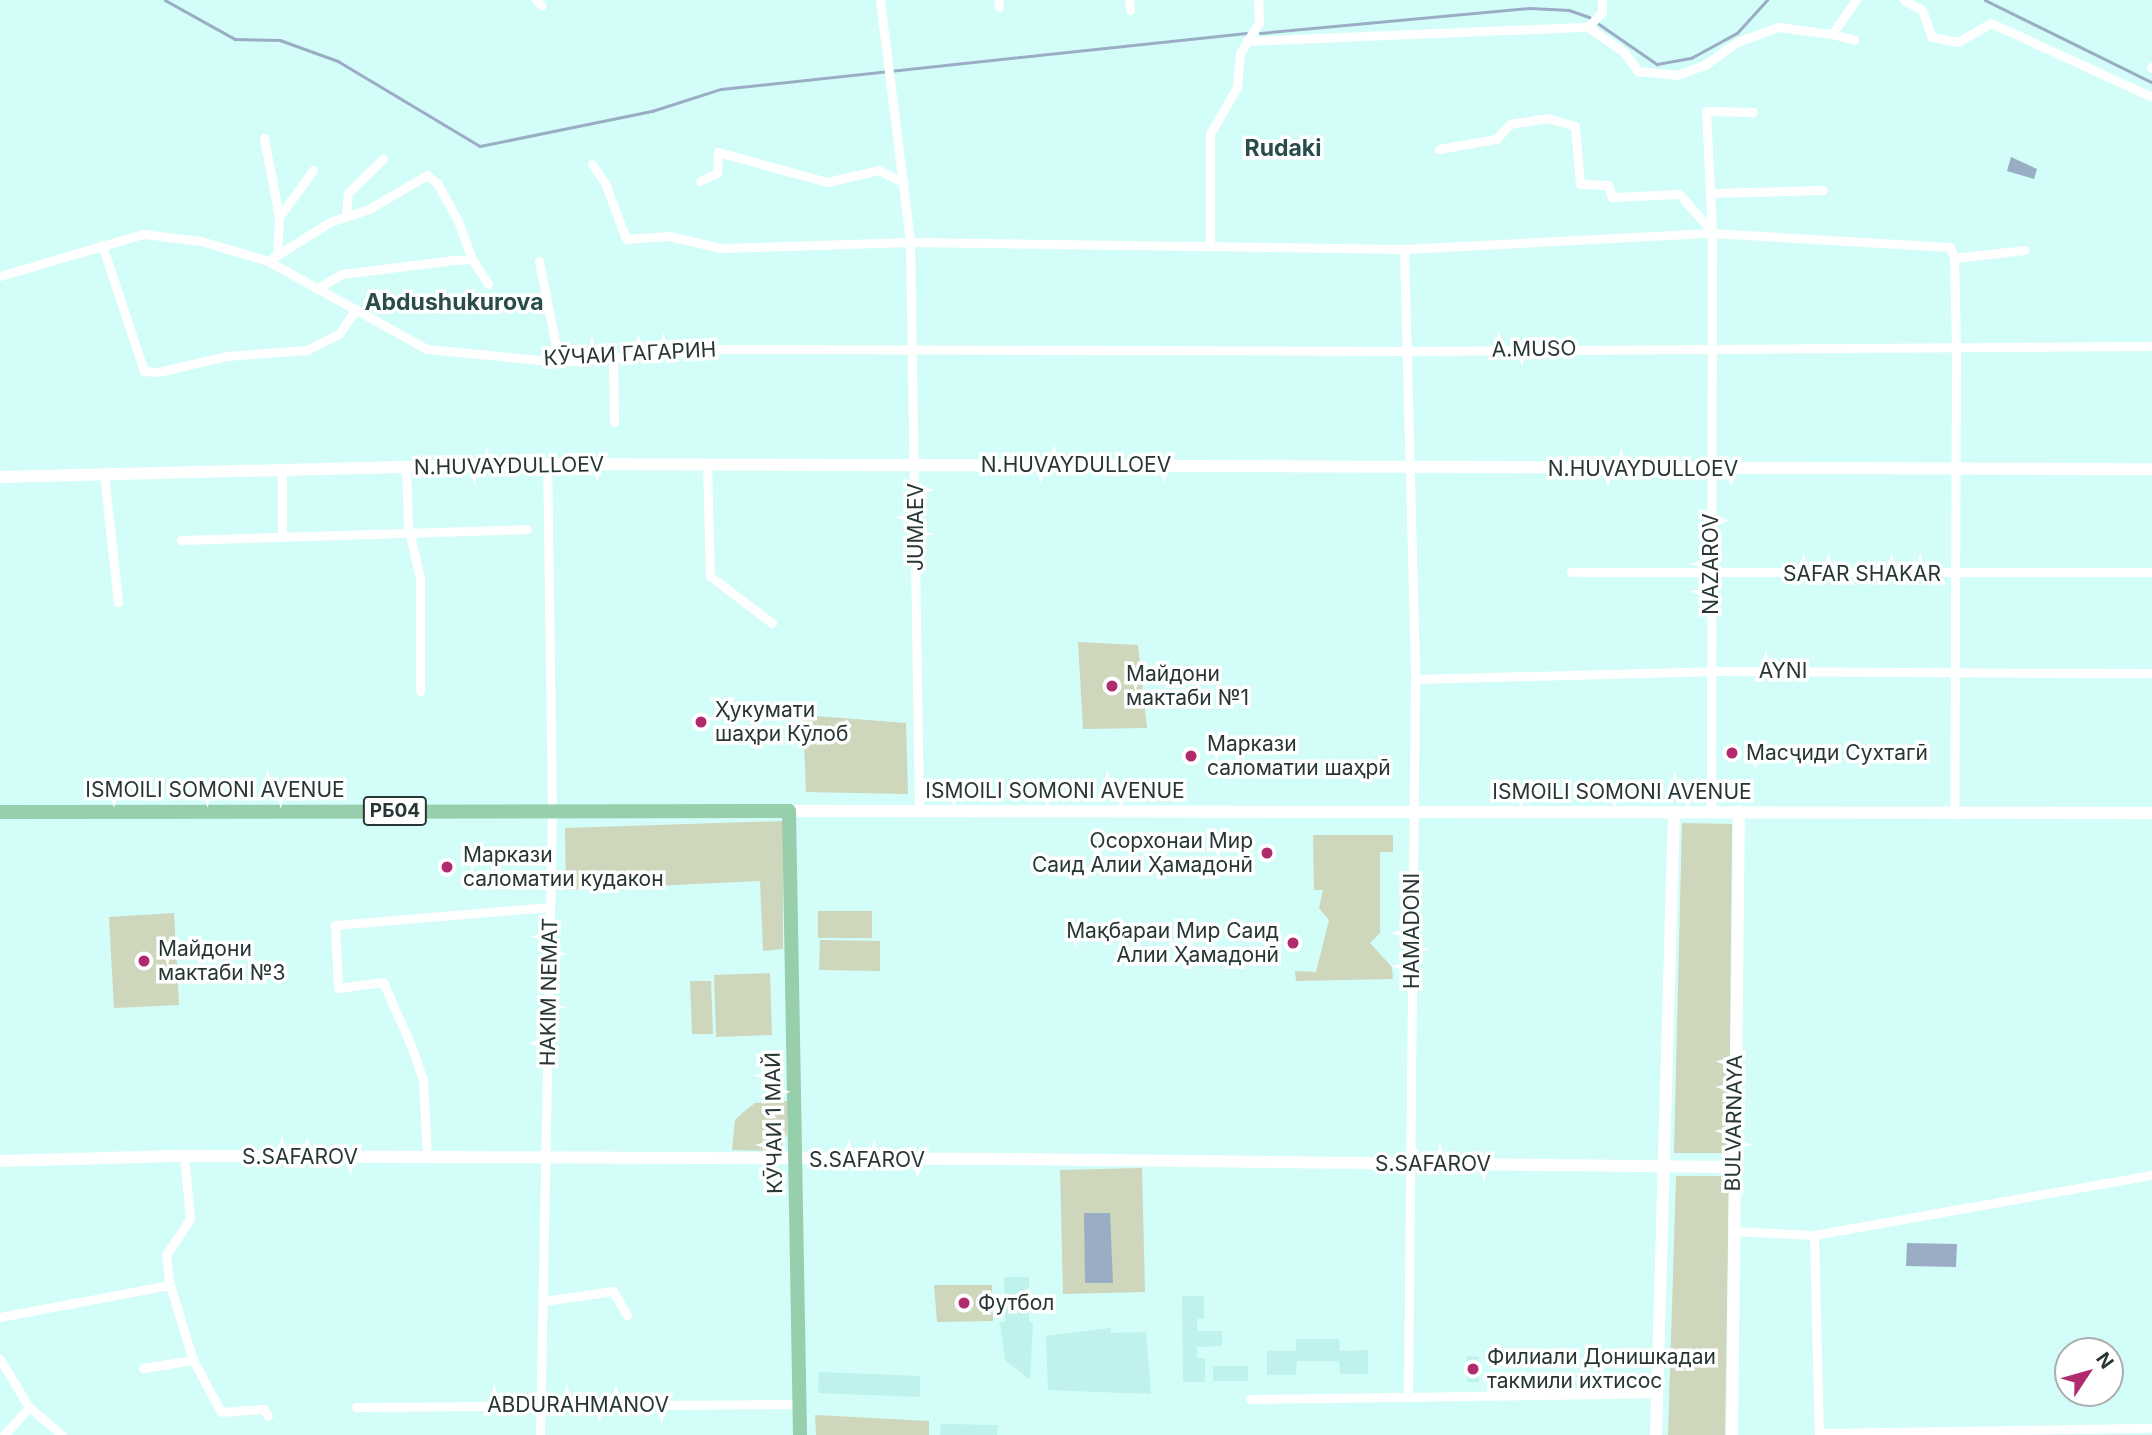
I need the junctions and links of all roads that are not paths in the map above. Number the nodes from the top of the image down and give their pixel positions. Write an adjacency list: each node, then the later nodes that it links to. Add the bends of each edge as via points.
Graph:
1 (880, 0): 21 (street, JUMAEV)
2 (1129, 0): 8 (street)
3 (1258, 0): 12 (street, via 1259,23)
4 (1602, 0): 9 (street, via 1602,12)
5 (1856, 0): 10 (street)
6 (1904, 0): 7 (street)
7 (1921, 5): 13 (street, via 1933,37 1958,42 1991,23)
8 (1130, 10)
9 (1588, 27): 10 (street, via 1625,52 1638,71 1665,74 1706,65 1737,42 1778,27); 12 (street)
10 (1832, 34): 11 (street)
11 (1854, 40)
12 (1247, 41): 29 (street, via 1240,54 1237,87 1210,134)
13 (2152, 97)
14 (1753, 112): 23 (street, NAZAROV, via 1706,111)
15 (264, 138): 25 (street)
16 (1439, 149): 26 (street, via 1496,139 1510,124 1547,118 1575,126 1580,184 1608,186 1612,197 1679,194)
17 (383, 159): 24 (street, via 348,193)
18 (592, 164): 27 (street, via 605,183 626,239 669,236 720,248)
19 (313, 170): 25 (street)
20 (700, 181): 21 (street, via 717,173 718,152 743,155 827,182 879,170)
21 (904, 183): 27 (street, JUMAEV)
22 (1823, 190): 23 (street)
23 (1710, 193): 26 (street, NAZAROV)
24 (346, 215): 32 (street); 34 (street, via 369,209 402,187 432,177 458,221)
25 (279, 217): 32 (street)
26 (1712, 232): 30 (street); 33 (street, via 1950,247); 42 (street, NAZAROV)
27 (910, 242): 29 (street); 44 (street, JUMAEV)
28 (102, 244): 35 (street, КӮЧАИ ГАГАРИН, via 143,234 201,241); 37 (street, КӮЧАИ ГАГАРИН); 40 (street, via 144,371 227,356 307,350 339,334)
29 (1210, 246): 30 (street)
30 (1404, 249): 45 (street, HAMADONI)
31 (2025, 250): 33 (street)
32 (277, 253): 35 (street)
33 (1954, 258): 41 (street)
34 (472, 259): 38 (street); 39 (street, via 342,274)
35 (268, 261): 39 (street, КӮЧАИ ГАГАРИН)
36 (538, 261): 47 (street)
37 (0, 276)
38 (488, 284)
39 (316, 289): 40 (street, КӮЧАИ ГАГАРИН)
40 (356, 309): 47 (street, КӮЧАИ ГАГАРИН, via 427,349)
41 (1956, 344): 42 (street, A.MUSO); 43 (street, A.MUSO); 54 (street)
42 (1713, 346): 45 (street, A.MUSO); 56 (street, NAZAROV)
43 (2152, 346)
44 (915, 351): 45 (street, A.MUSO); 46 (street, КӮЧАИ ГАГАРИН, via 725,348); 49 (street, JUMAEV)
45 (1406, 351): 52 (street, HAMADONI)
46 (613, 358): 47 (street, КӮЧАИ ГАГАРИН); 48 (street)
47 (559, 362)
48 (614, 422)
49 (916, 463): 51 (street, N.HUVAYDULLOEV); 52 (street, N.HUVAYDULLOEV); 77 (street, JUMAEV)
50 (547, 464): 51 (street, N.HUVAYDULLOEV); 53 (street, N.HUVAYDULLOEV); 75 (street, HAKIM NEMAT)
51 (707, 464): 69 (street, via 710,576)
52 (1410, 467): 56 (street, N.HUVAYDULLOEV); 73 (street, HAMADONI)
53 (406, 468): 57 (street, N.HUVAYDULLOEV); 61 (street)
54 (1954, 469): 55 (street, N.HUVAYDULLOEV); 56 (street, N.HUVAYDULLOEV); 66 (street)
55 (2152, 469)
56 (1711, 470): 67 (street, NAZAROV)
57 (282, 471): 58 (street, N.HUVAYDULLOEV); 62 (street)
58 (104, 475): 59 (street, N.HUVAYDULLOEV); 68 (street)
59 (0, 477)
60 (527, 529): 61 (street)
61 (410, 533): 62 (street); 74 (street, via 420,578)
62 (282, 535): 63 (street)
63 (181, 540)
64 (1571, 572): 67 (street, SAFAR SHAKAR)
65 (2152, 572): 66 (street, SAFAR SHAKAR)
66 (1956, 573): 67 (street, SAFAR SHAKAR); 71 (street)
67 (1712, 575): 70 (street, NAZAROV)
68 (118, 602)
69 (772, 623)
70 (1711, 671): 71 (street, AYNI); 73 (street, AYNI); 78 (street, NAZAROV)
71 (1955, 671): 72 (street, AYNI); 84 (street)
72 (2152, 673)
73 (1415, 680): 83 (street, HAMADONI)
74 (420, 691)
75 (552, 811): 76 (main road, ISMOILI SOMONI AVENUE / РБ04); 80 (main road, ISMOILI SOMONI AVENUE / РБ04); 85 (street, HAKIM NEMAT)
76 (789, 811): 77 (street, ISMOILI SOMONI AVENUE); 89 (main road, КӮЧАИ 1 МАЙ)
77 (919, 811): 83 (street, ISMOILI SOMONI AVENUE)
78 (1711, 811): 79 (street, ISMOILI SOMONI AVENUE); 81 (street, ISMOILI SOMONI AVENUE)
79 (1739, 811): 84 (street, ISMOILI SOMONI AVENUE); 93 (street, BULVARNAYA)
80 (0, 812)
81 (1674, 812): 83 (street, ISMOILI SOMONI AVENUE); 92 (street)
82 (2152, 813): 84 (street, ISMOILI SOMONI AVENUE)
83 (1412, 814): 91 (street, HAMADONI)
84 (1954, 814)
85 (550, 907): 87 (street, via 335,925 338,988 383,982 412,1048 423,1080); 88 (street, HAKIM NEMAT)
86 (184, 1156): 87 (street, S.SAFAROV); 90 (street, S.SAFAROV); 97 (street, via 190,1219 166,1255)
87 (427, 1158): 88 (street, S.SAFAROV)
88 (547, 1159): 89 (street, S.SAFAROV); 98 (street, HAKIM NEMAT)
89 (796, 1160): 91 (street, S.SAFAROV); 107 (main road, КӮЧАИ 1 МАЙ)
90 (0, 1161)
91 (1411, 1164): 92 (street, S.SAFAROV); 105 (street, HAMADONI)
92 (1664, 1165): 93 (street, S.SAFAROV); 104 (street)
93 (1733, 1167): 95 (street, BULVARNAYA)
94 (2152, 1175): 96 (street)
95 (1733, 1231): 96 (street); 118 (street, BULVARNAYA)
96 (1814, 1235): 112 (street, via 1819,1433)
97 (170, 1285): 100 (street); 102 (street)
98 (544, 1301): 99 (street, via 613,1291); 108 (street, HAKIM NEMAT)
99 (626, 1315)
100 (0, 1317)
101 (0, 1359): 110 (street)
102 (192, 1360): 103 (street); 111 (street, via 221,1412 264,1409)
103 (143, 1368)
104 (1657, 1393): 105 (street); 117 (street)
105 (1408, 1395): 106 (street)
106 (1250, 1399)
107 (799, 1404): 108 (street, ABDURAHMANOV); 116 (main road, КӮЧАИ 1 МАЙ)
108 (542, 1405): 109 (street, ABDURAHMANOV); 115 (street, HAKIM NEMAT)
109 (356, 1407)
110 (29, 1408): 113 (street); 114 (street)
111 (268, 1416)
112 (2152, 1428)
113 (5, 1435)
114 (62, 1435)
115 (540, 1435)
116 (800, 1435)
117 (1656, 1435)
118 (1732, 1435)

